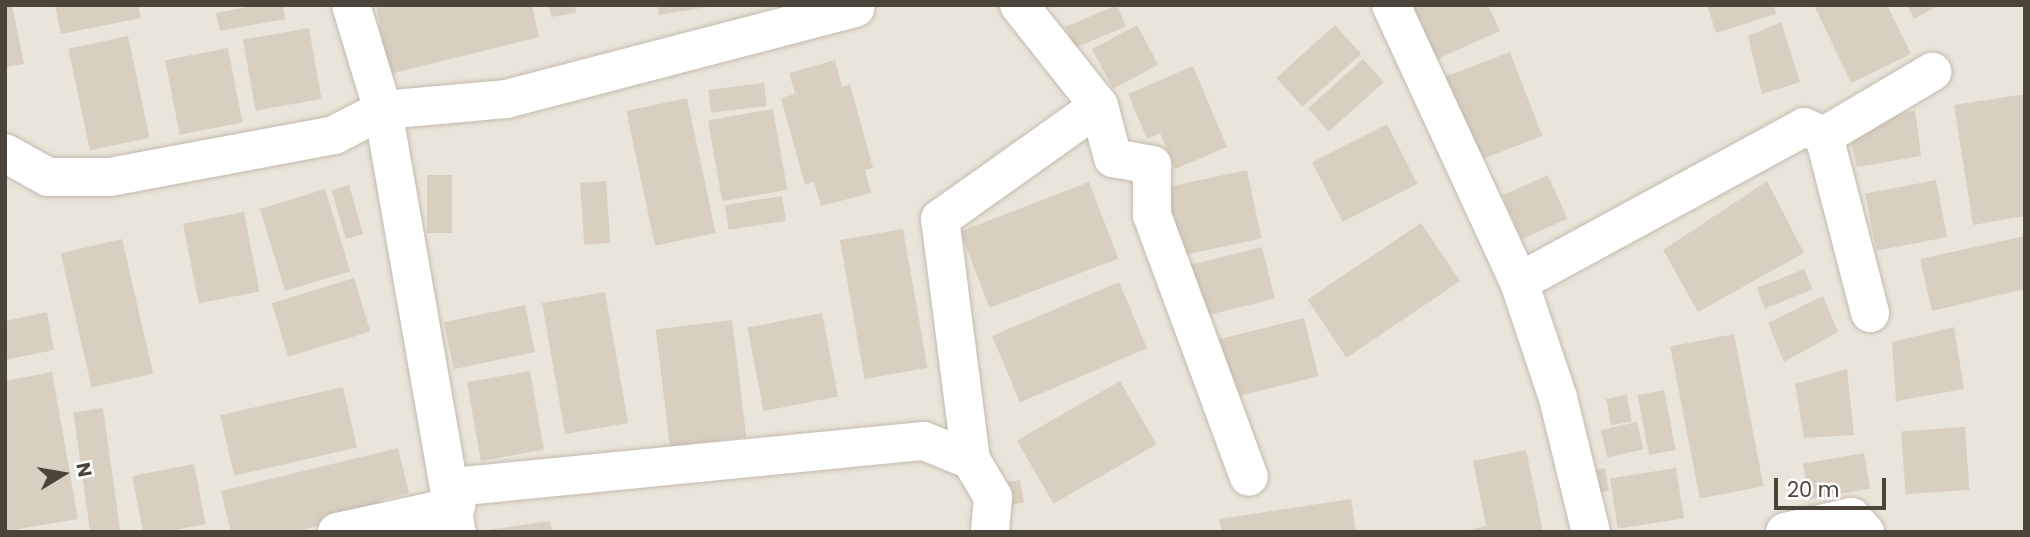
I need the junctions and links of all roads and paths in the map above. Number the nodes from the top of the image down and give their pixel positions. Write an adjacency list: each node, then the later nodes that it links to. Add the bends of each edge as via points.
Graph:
1 (351, 5): 7 (street)
2 (1019, 5): 6 (street)
3 (1391, 5): 10 (street)
4 (855, 8): 7 (street, via 506,99)
5 (1932, 72): 8 (street)
6 (1099, 106): 12 (street, via 940,219); 13 (street, via 1113,158 1152,165 1152,215)
7 (383, 110): 9 (street, via 334,135 110,177 48,177); 14 (street)
8 (1824, 136): 10 (street, via 1792,129); 11 (street)
9 (5, 153)
10 (1519, 282): 17 (street, via 1558,398)
11 (1870, 313)
12 (971, 460): 14 (street, via 924,441); 16 (street, via 993,497)
13 (1249, 477)
14 (456, 508): 15 (street)
15 (337, 532)
16 (990, 532)
17 (1591, 532)
18 (1786, 532): 19 (street, via 1852,517)
19 (1865, 532)

